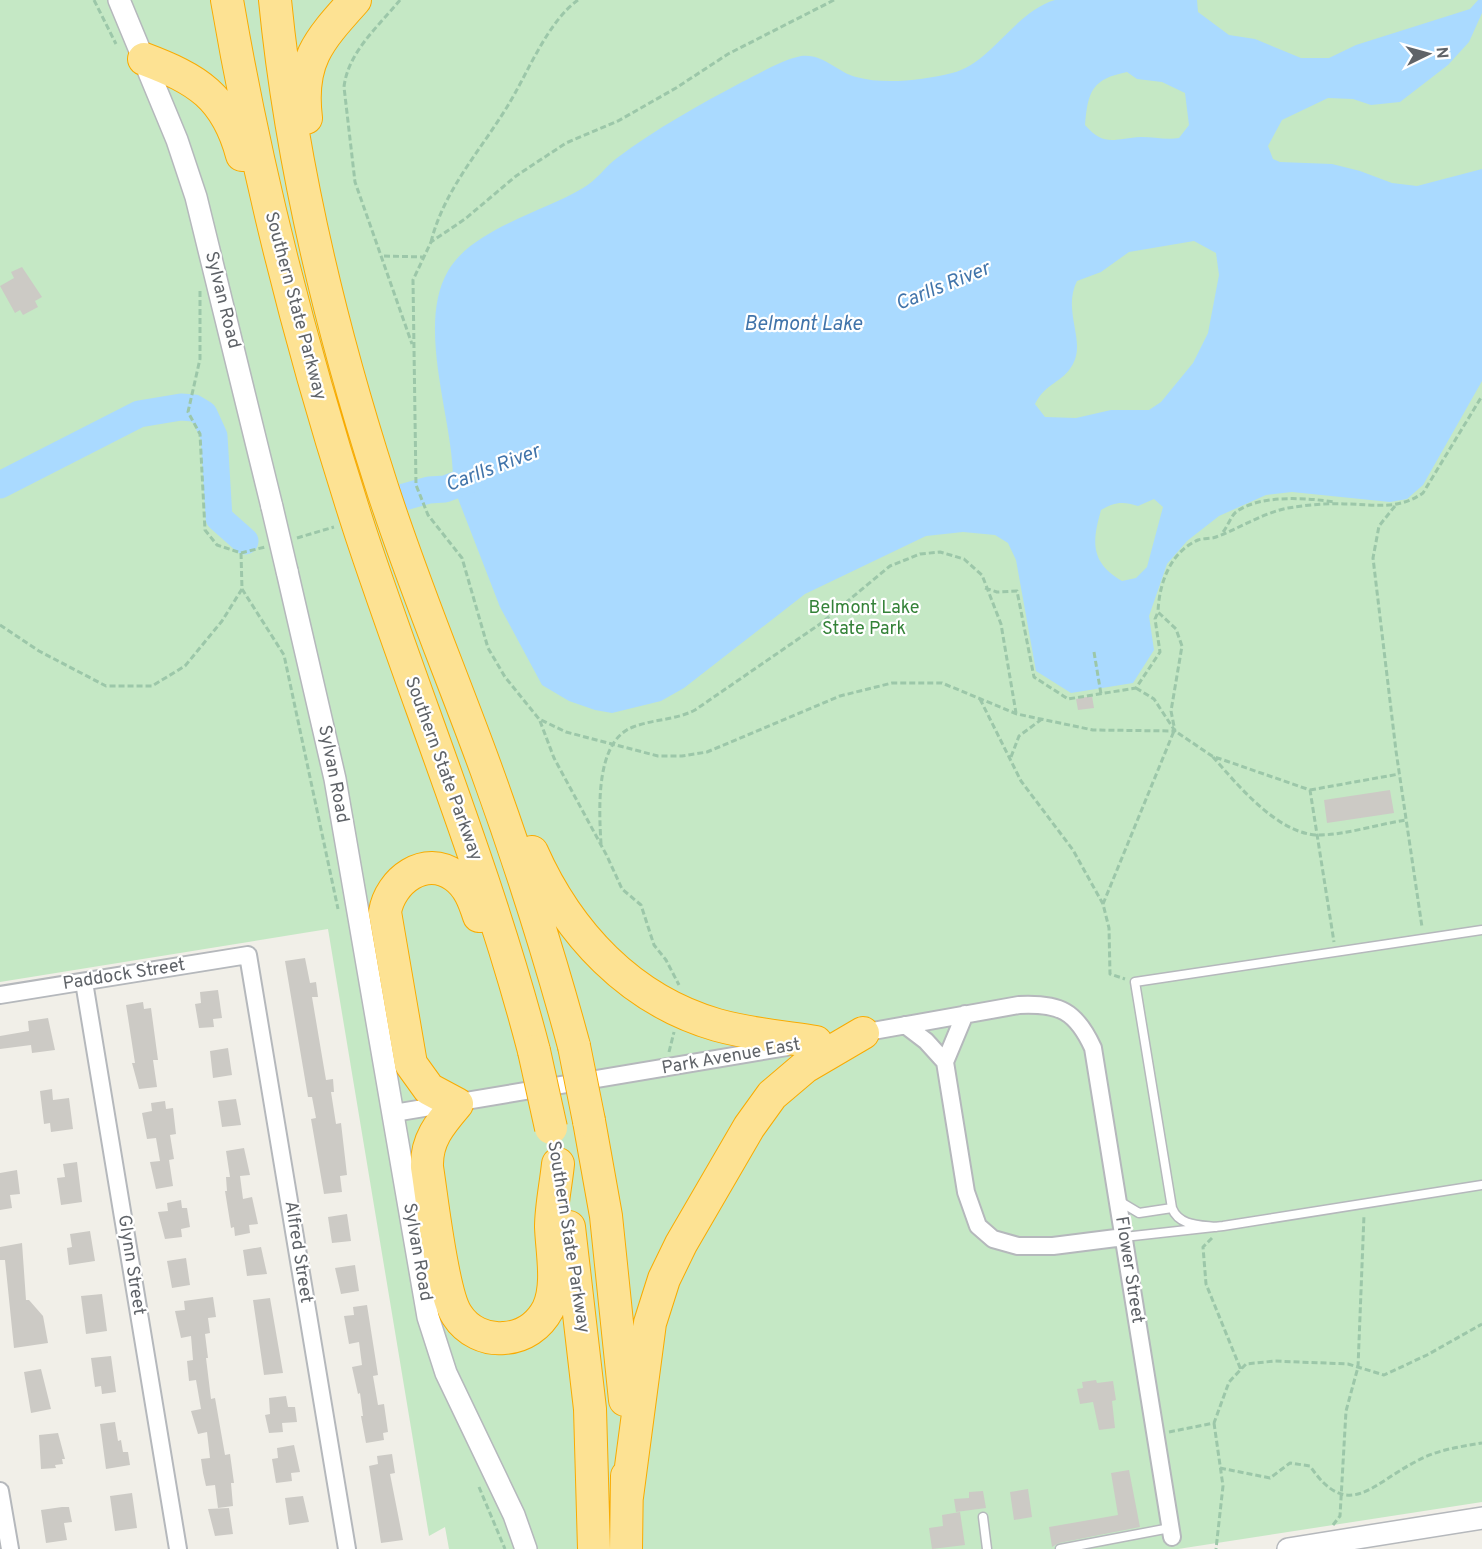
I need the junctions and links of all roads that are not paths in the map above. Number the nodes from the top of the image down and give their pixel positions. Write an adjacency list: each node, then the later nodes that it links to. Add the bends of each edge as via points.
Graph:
1 (119, 0): 5 (street, Sylvan Road)
2 (226, 0): 7 (highway, Southern State Parkway)
3 (275, 0): 6 (highway, Southern State Parkway, via 287,97)
4 (355, 0): 6 (highway, via 317,46 303,91)
5 (132, 54): 7 (highway, via 195,81 223,109); 21 (street, Sylvan Road, bridge, via 196,197 337,790)
6 (314, 240): 8 (highway, Southern State Parkway, via 380,481)
7 (282, 262): 11 (highway, Southern State Parkway, via 361,534)
8 (485, 768): 18 (highway, via 559,905 613,967 653,997 704,1021); 29 (highway, Southern State Parkway, bridge, via 529,894 574,1046 589,1121 618,1311)
9 (1482, 930): 25 (lane, via 1135,982)
10 (248, 955): 12 (street, Paddock Street); 36 (street, Alfred Street)
11 (514, 974): 20 (highway, via 482,922 469,890 457,877 438,869 423,869 408,874 394,887 386,921 411,1064 429,1089); 22 (highway, Southern State Parkway, bridge)
12 (84, 982): 13 (street, Paddock Street); 35 (street, Glynn Street)
13 (0, 995)
14 (1068, 1012): 15 (street, Park Avenue East, via 1046,1004); 24 (street, Flower Street, via 1083,1027 1093,1048)
15 (965, 1014): 16 (street, Park Avenue East); 19 (street)
16 (905, 1025): 17 (street, Park Avenue East); 19 (street)
17 (863, 1033): 18 (street, Park Avenue East); 29 (highway, via 805,1067 772,1095 681,1244 664,1279 650,1323)
18 (816, 1042): 20 (street, Park Avenue East)
19 (945, 1062): 27 (street, via 966,1192 974,1219 985,1234 1005,1244 1028,1247)
20 (457, 1104): 21 (street, Park Avenue East); 22 (highway, via 432,1137 427,1167 448,1293 457,1316 477,1333 495,1339 522,1334 537,1324 548,1309 554,1278 551,1225)
21 (394, 1113): 37 (street, Sylvan Road, via 434,1339 457,1400 514,1515)
22 (558, 1164): 38 (highway, Southern State Parkway, via 586,1359)
23 (1482, 1185): 26 (lane)
24 (1117, 1199): 25 (lane, via 1139,1213); 27 (street, Flower Street)
25 (1172, 1208): 26 (lane, via 1183,1222)
26 (1219, 1227): 27 (lane)
27 (1124, 1237): 32 (street, Flower Street)
28 (0, 1491): 34 (street)
29 (627, 1497): 39 (highway, Southern State Parkway)
30 (983, 1517): 40 (lane)
31 (1482, 1518): 33 (street)
32 (1171, 1532): 41 (lane)
33 (1298, 1548)
34 (10, 1549)
35 (178, 1549)
36 (347, 1549)
37 (526, 1549)
38 (594, 1549)
39 (626, 1549)
40 (987, 1549)
41 (1060, 1549)

